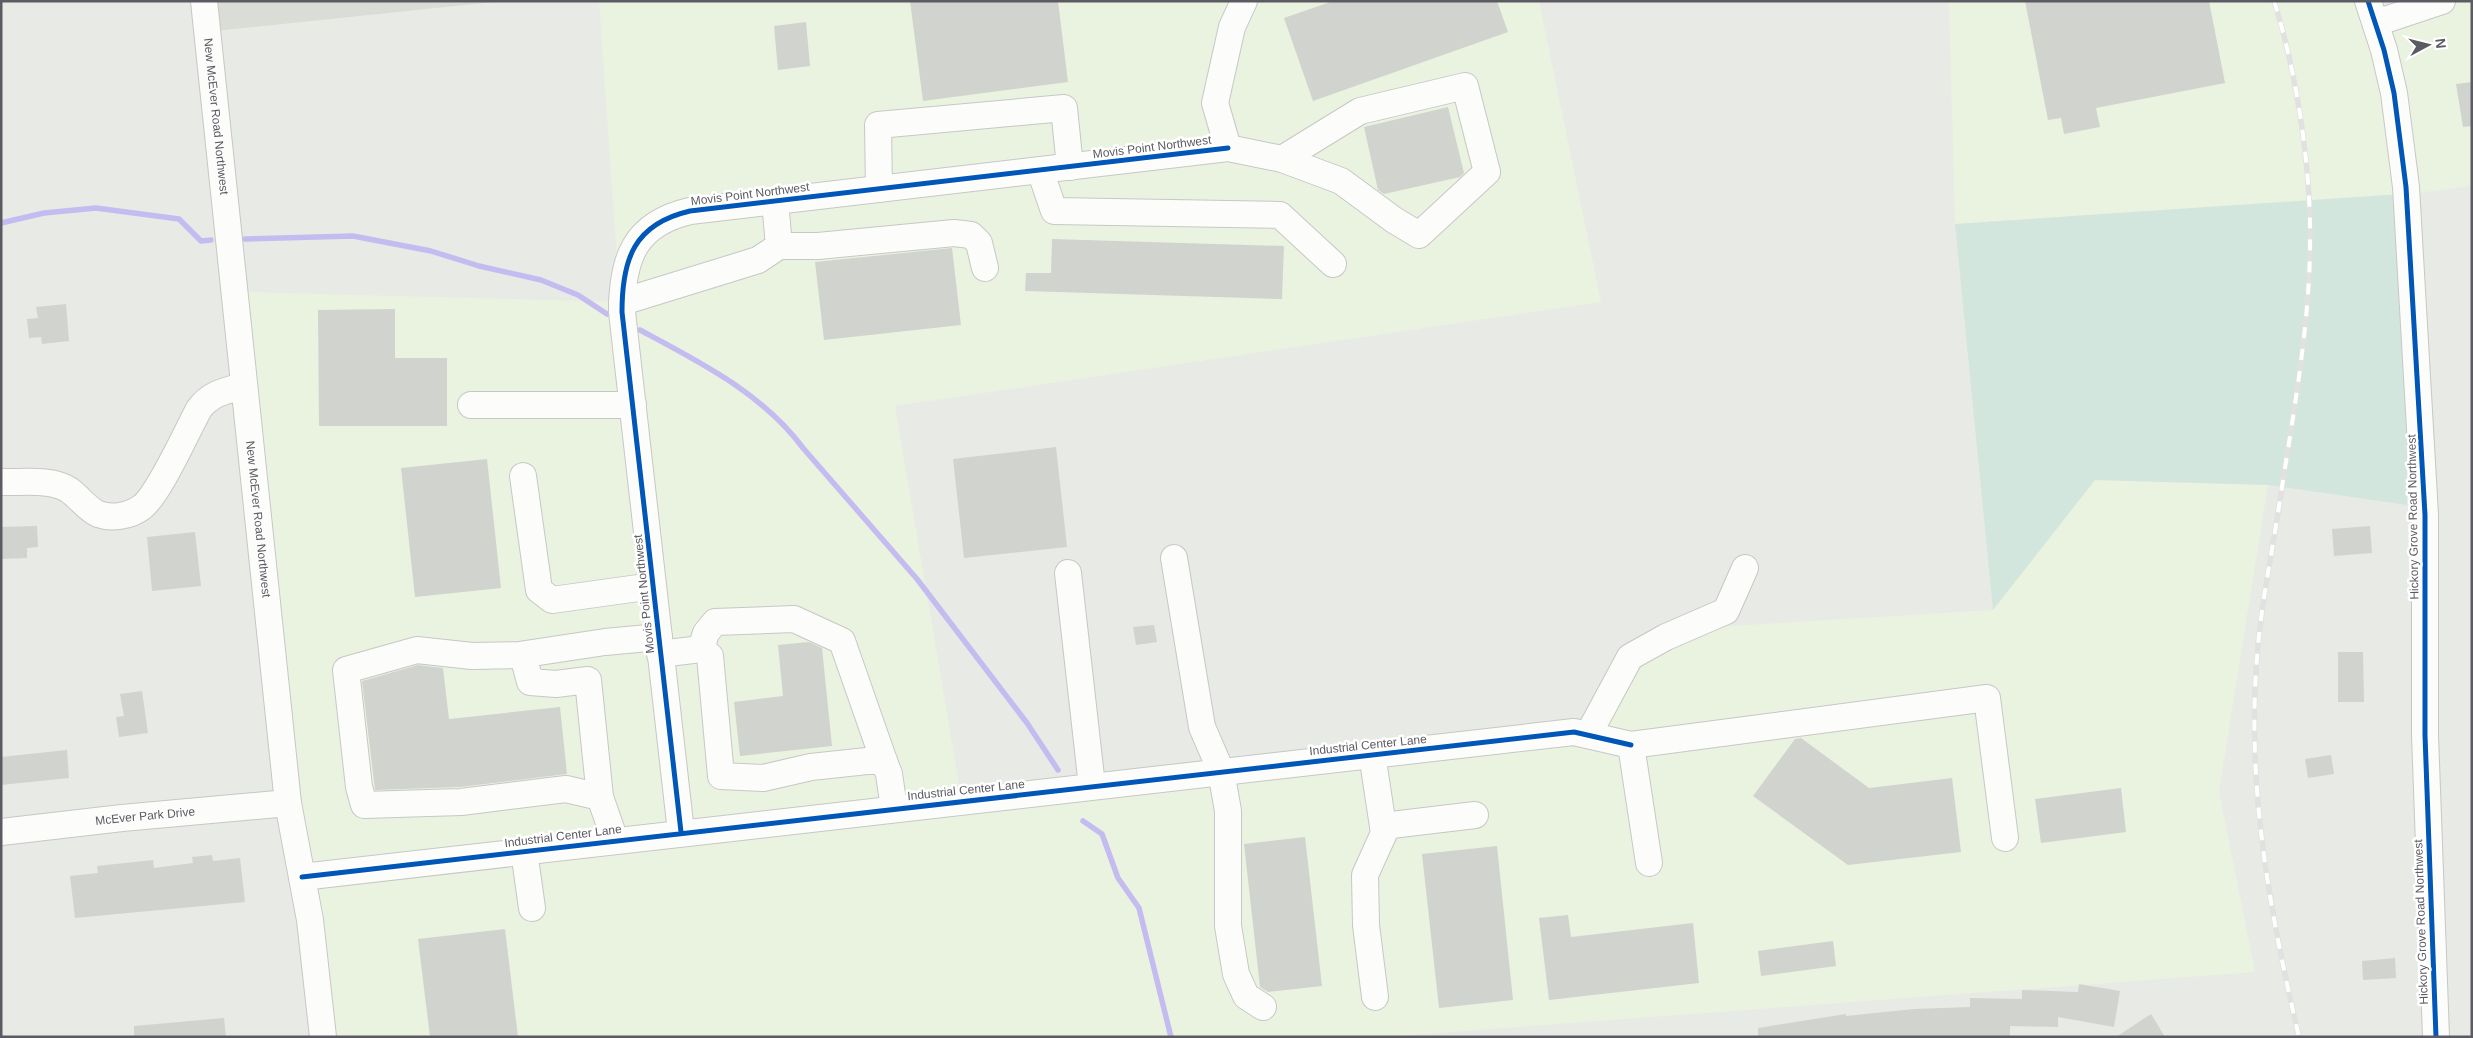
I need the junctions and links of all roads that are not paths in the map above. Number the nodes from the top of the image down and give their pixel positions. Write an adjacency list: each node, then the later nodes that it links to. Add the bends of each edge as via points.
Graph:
1 (204, 1): 15 (street, New McEver Road Northwest)
2 (1244, 1): 5 (street, via 1232,27 1215,103)
3 (2442, 1): 4 (street)
4 (2372, 12): 49 (street, Hickory Grove Road Northwest, via 2394,93 2406,187 2425,515 2425,735)
5 (1228, 148): 6 (street, Movis Point Northwest); 7 (street, Movis Point Northwest)
6 (1282, 159): 6 (street, Movis Point Northwest, via 1341,181 1419,235 1487,172 1465,86 1360,111)
7 (1070, 167): 8 (street, Movis Point Northwest); 9 (street, via 1064,108 878,125)
8 (1040, 170): 9 (street, Movis Point Northwest); 12 (street, via 1054,211 1280,215)
9 (880, 189): 10 (street, Movis Point Northwest)
10 (775, 201): 11 (street); 14 (street, Movis Point Northwest, via 690,211 672,215 655,224 633,249 625,268)
11 (779, 246): 13 (street, via 818,246 954,233 971,235 979,243); 14 (street, via 758,260)
12 (1333, 264)
13 (985, 268)
14 (622, 302): 17 (street, Movis Point Northwest)
15 (243, 386): 19 (street, via 207,398 154,492 143,506 131,514 118,517 98,514 69,490 55,484); 34 (street, New McEver Road Northwest)
16 (471, 405): 17 (street)
17 (633, 405): 23 (street, Movis Point Northwest)
18 (523, 476): 23 (street, via 539,590 552,600)
19 (1, 482)
20 (1174, 558): 31 (street, via 1202,727)
21 (1745, 568): 27 (street, via 1726,611 1630,657)
22 (1068, 573): 32 (street)
23 (653, 586): 24 (street, Movis Point Northwest)
24 (660, 646): 25 (street); 26 (street, via 605,642); 39 (street, Movis Point Northwest)
25 (701, 649): 30 (street, via 706,632 715,622 794,620 842,641); 30 (street, via 710,656 722,776 763,778 811,767)
26 (523, 654): 33 (street, via 530,682 556,684 588,680); 33 (street, via 472,656 417,650 346,670 364,805 461,802 566,789)
27 (1588, 735): 28 (street, Industrial Center Lane); 29 (street, Industrial Center Lane, via 1574,732)
28 (1632, 744): 40 (street, Industrial Center Lane, via 1987,698); 43 (street)
29 (1372, 754): 31 (street, Industrial Center Lane); 37 (street)
30 (884, 761): 35 (street)
31 (1221, 771): 32 (street, Industrial Center Lane); 47 (street, via 1228,811 1228,926 1236,974 1246,996)
32 (1092, 786): 35 (street, Industrial Center Lane)
33 (600, 797): 41 (street)
34 (288, 803): 38 (street, McEver Park Drive); 44 (street, New McEver Road Northwest)
35 (894, 808): 39 (street, Industrial Center Lane)
36 (1475, 815): 37 (street)
37 (1383, 826): 46 (street, via 1384,833 1365,875 1366,925)
38 (1, 832)
39 (680, 832): 41 (street, Industrial Center Lane)
40 (2005, 838)
41 (615, 840): 42 (street, Industrial Center Lane)
42 (524, 851): 44 (street, Industrial Center Lane); 45 (street)
43 (1649, 863)
44 (302, 877): 48 (street, New McEver Road Northwest)
45 (532, 908)
46 (1375, 997)
47 (1263, 1007)
48 (323, 1037)
49 (2436, 1037)

